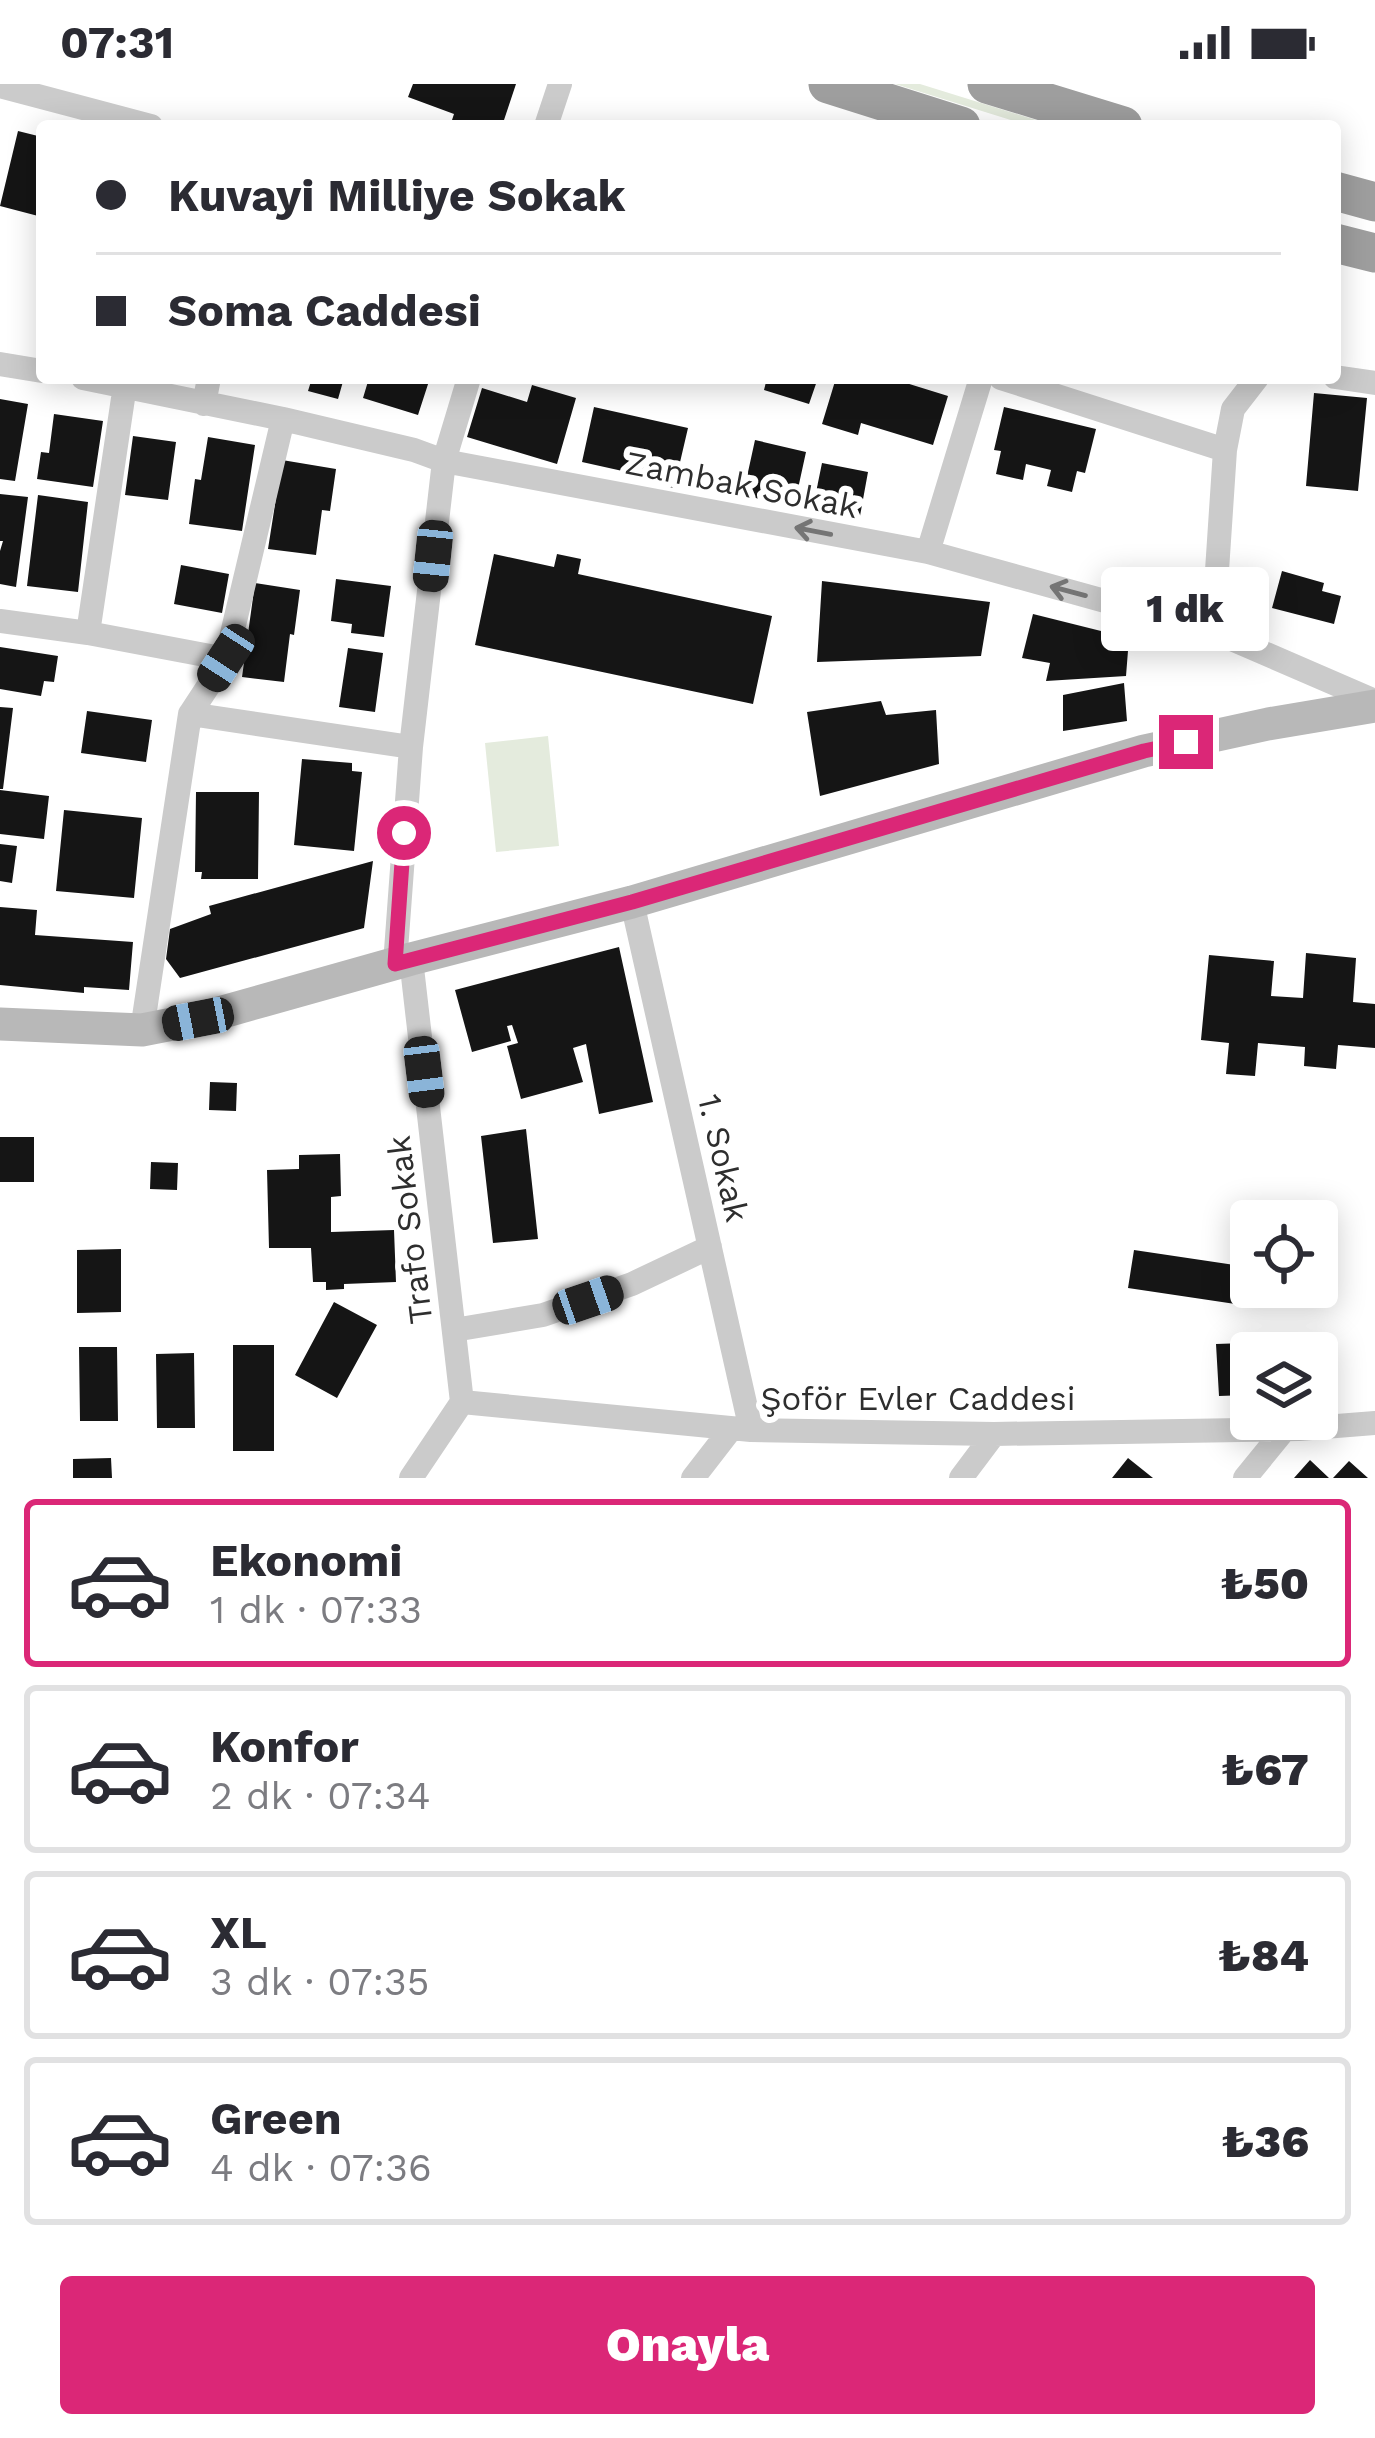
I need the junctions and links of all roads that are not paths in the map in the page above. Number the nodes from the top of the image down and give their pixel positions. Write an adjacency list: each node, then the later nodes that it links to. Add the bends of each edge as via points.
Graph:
1 (560, 84): 6 (street)
2 (828, 84): 7 (highway)
3 (987, 84): 8 (highway)
4 (0, 86): 5 (street)
5 (128, 120)
6 (548, 120)
7 (942, 120)
8 (1104, 120)
9 (1341, 193): 10 (highway)
10 (1375, 202)
11 (1341, 244): 12 (highway)
12 (1375, 253)
13 (0, 364): 14 (street)
14 (36, 370)
15 (1341, 378): 16 (street)
16 (1375, 383)
17 (119, 384): 23 (street, Zambak Sokak)
18 (208, 384): 24 (street)
19 (467, 384): 27 (street, Trafo Sokak)
20 (979, 384): 28 (street)
21 (1019, 384): 26 (street)
22 (1252, 384): 26 (street, via 1233,409)
23 (125, 385): 24 (street, Zambak Sokak); 31 (street)
24 (204, 404): 25 (street, Zambak Sokak)
25 (283, 419): 27 (street, Zambak Sokak); 32 (street)
26 (1225, 451): 30 (street)
27 (444, 461): 28 (street, Zambak Sokak, one-way to 27); 35 (street, Trafo Sokak)
28 (928, 553): 30 (street, Zambak Sokak, one-way to 28)
29 (0, 621): 31 (street)
30 (1213, 631): 33 (street, Zambak Sokak)
31 (88, 633): 32 (street)
32 (226, 658): 34 (street)
33 (1375, 704): 36 (main road, via 1144,751)
34 (190, 714): 35 (street); 39 (street)
35 (411, 747): 37 (street, Trafo Sokak)
36 (632, 902): 37 (main road); 40 (street, 1. Sokak)
37 (403, 961): 39 (main road); 41 (street, Trafo Sokak)
38 (0, 1024): 39 (main road)
39 (142, 1030)
40 (710, 1247): 41 (street, via 543,1315); 45 (street, 1. Sokak)
41 (454, 1330): 42 (street, Trafo Sokak)
42 (463, 1402): 45 (street, Şoför Evler Caddesi); 49 (street)
43 (1375, 1423): 44 (street, Şoför Evler Caddesi)
44 (1338, 1425)
45 (741, 1430): 47 (street, Şoför Evler Caddesi); 50 (street)
46 (1230, 1430): 47 (street, Şoför Evler Caddesi)
47 (994, 1434): 51 (street)
48 (1276, 1440): 52 (street)
49 (411, 1478)
50 (693, 1478)
51 (961, 1478)
52 (1245, 1478)

